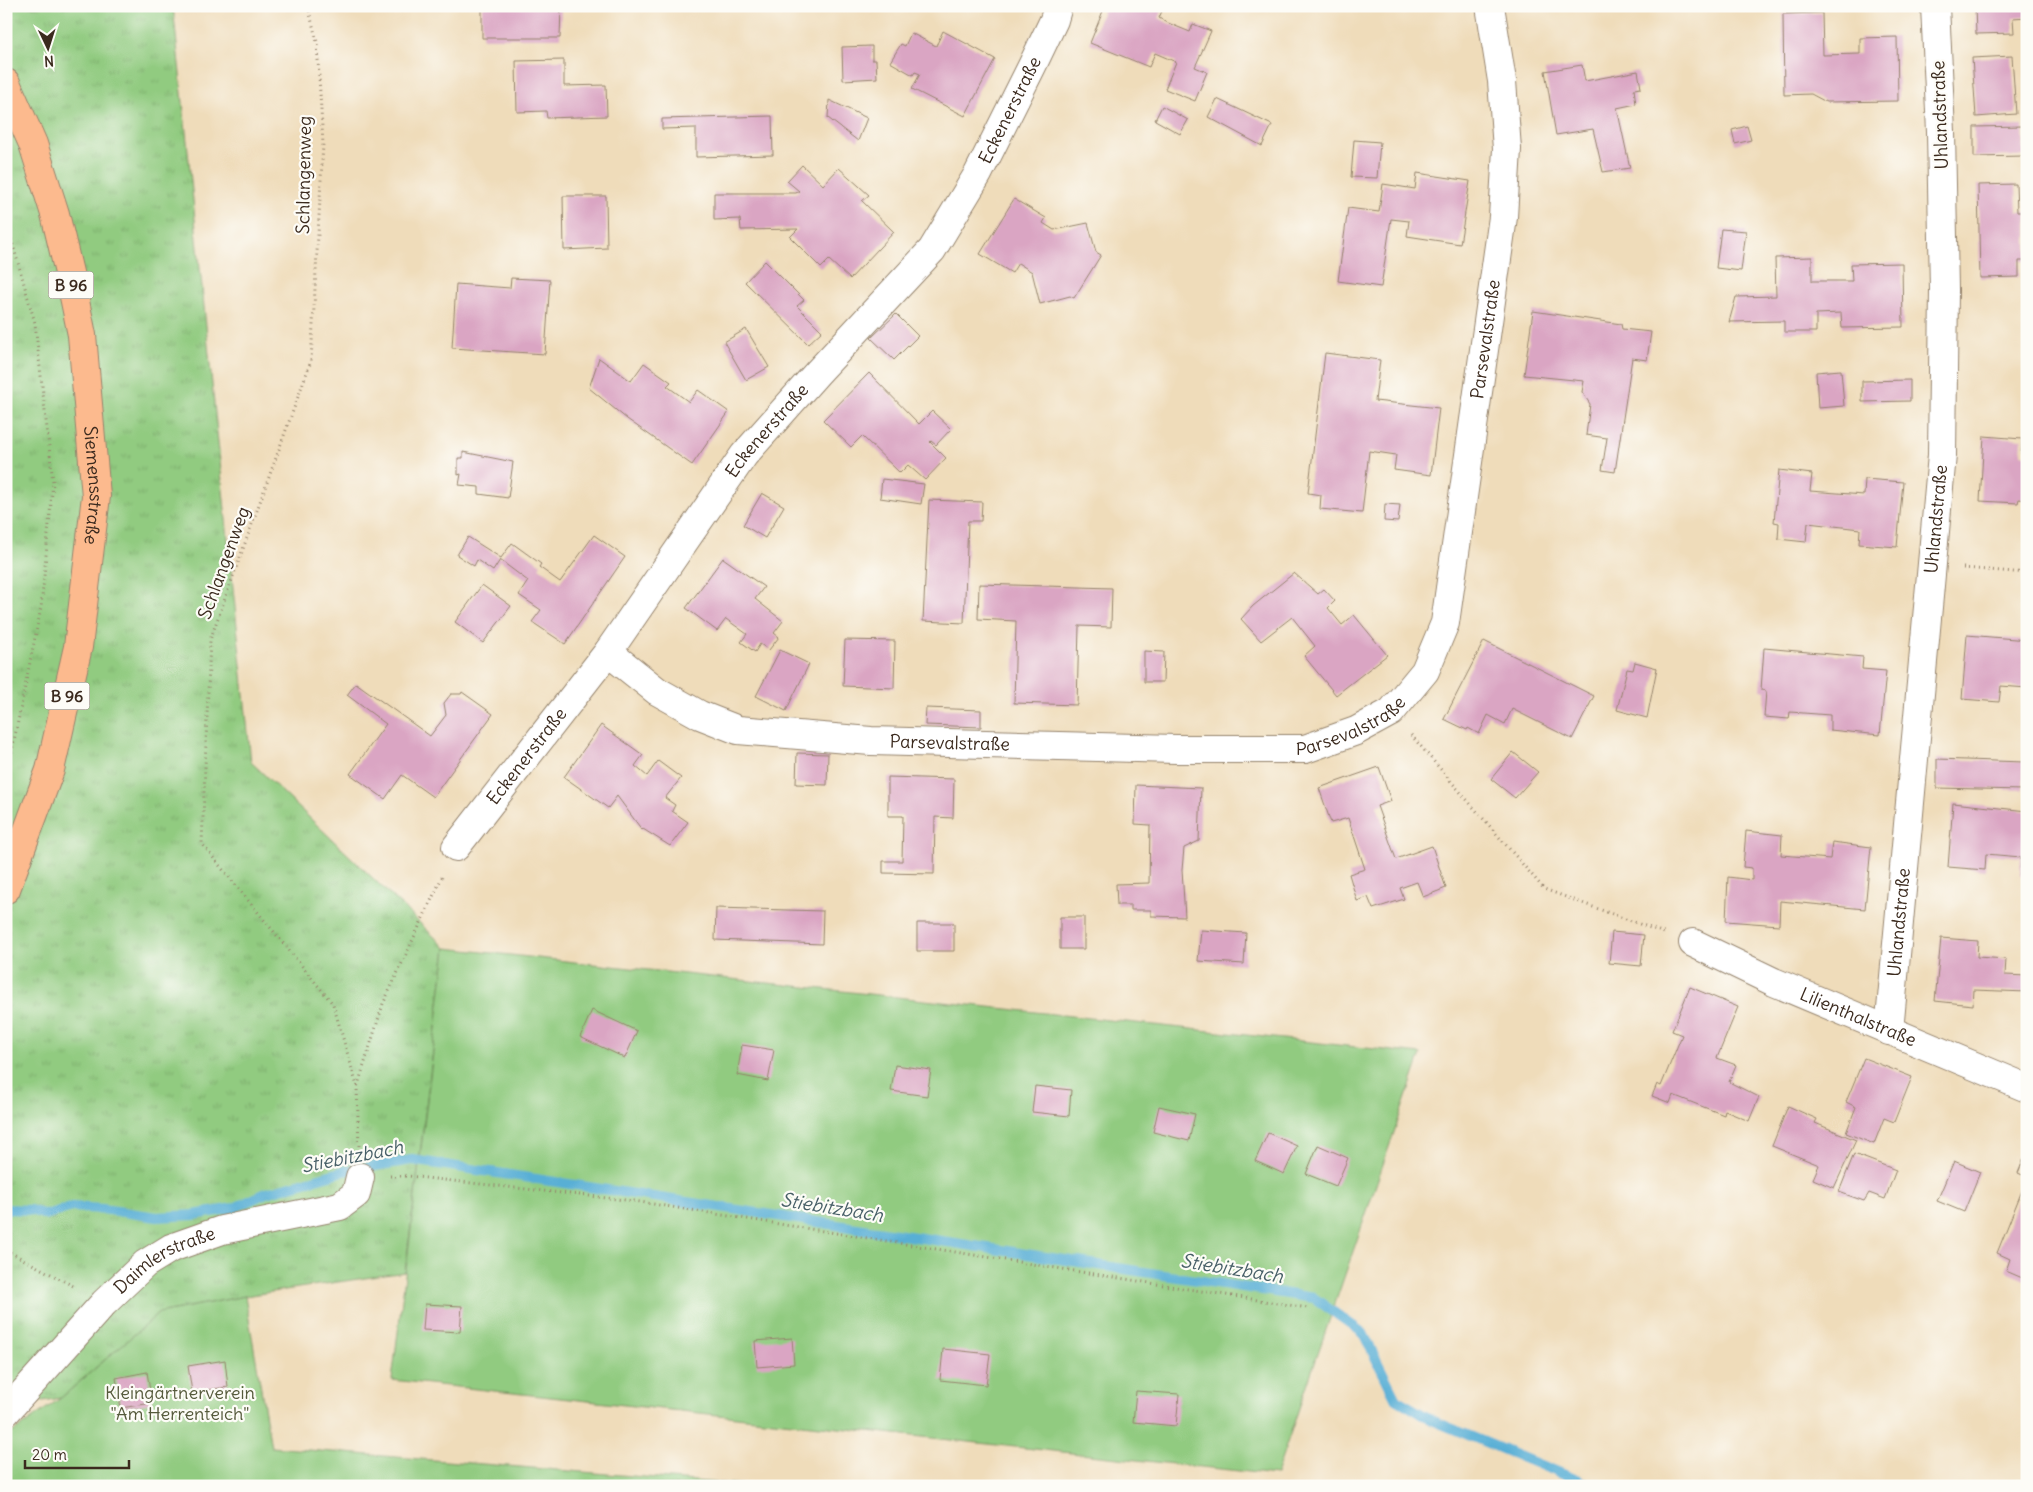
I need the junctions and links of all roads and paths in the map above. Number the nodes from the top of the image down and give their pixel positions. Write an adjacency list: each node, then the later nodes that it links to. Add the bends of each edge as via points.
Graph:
1 (308, 6): 16 (path, Schlangenweg, via 317,42 323,144 311,361 210,640 202,844 334,1004)
2 (1058, 6): 9 (street, Eckenerstraße, via 978,174 932,250 744,456)
3 (1490, 6): 10 (street, Parsevalstraße, via 1502,81 1508,149 1501,227 1445,623 1425,671)
4 (1934, 6): 7 (street, Uhlandstraße, via 1941,132 1944,290 1942,455)
5 (6, 83): 13 (main road, Siemensstraße / B 96, via 33,144 55,214 72,286 82,335 96,496 72,676 50,770)
6 (6, 220): 11 (path, via 34,323 53,482 41,608)
7 (1931, 565): 8 (path); 15 (street, Uhlandstraße)
8 (2027, 573)
9 (608, 652): 10 (street, Parsevalstraße, via 657,690 700,715 738,730 871,741 1176,750 1305,749 1356,730); 12 (street, Eckenerstraße)
10 (1391, 712): 14 (path, via 1544,889)
11 (6, 780)
12 (456, 847): 16 (path, via 383,1004)
13 (6, 889)
14 (1693, 943): 15 (street, Lilienthalstraße, via 1774,982)
15 (1890, 1031): 17 (street, Lilienthalstraße)
16 (357, 1088): 18 (path)
17 (2027, 1088)
18 (360, 1166): 20 (street, Daimlerstraße, via 356,1194 340,1206 222,1230 171,1248 145,1264); 21 (path, via 408,1176 634,1200)
19 (6, 1250): 20 (path)
20 (104, 1303): 22 (street, Daimlerstraße)
21 (1308, 1308)
22 (6, 1412)

